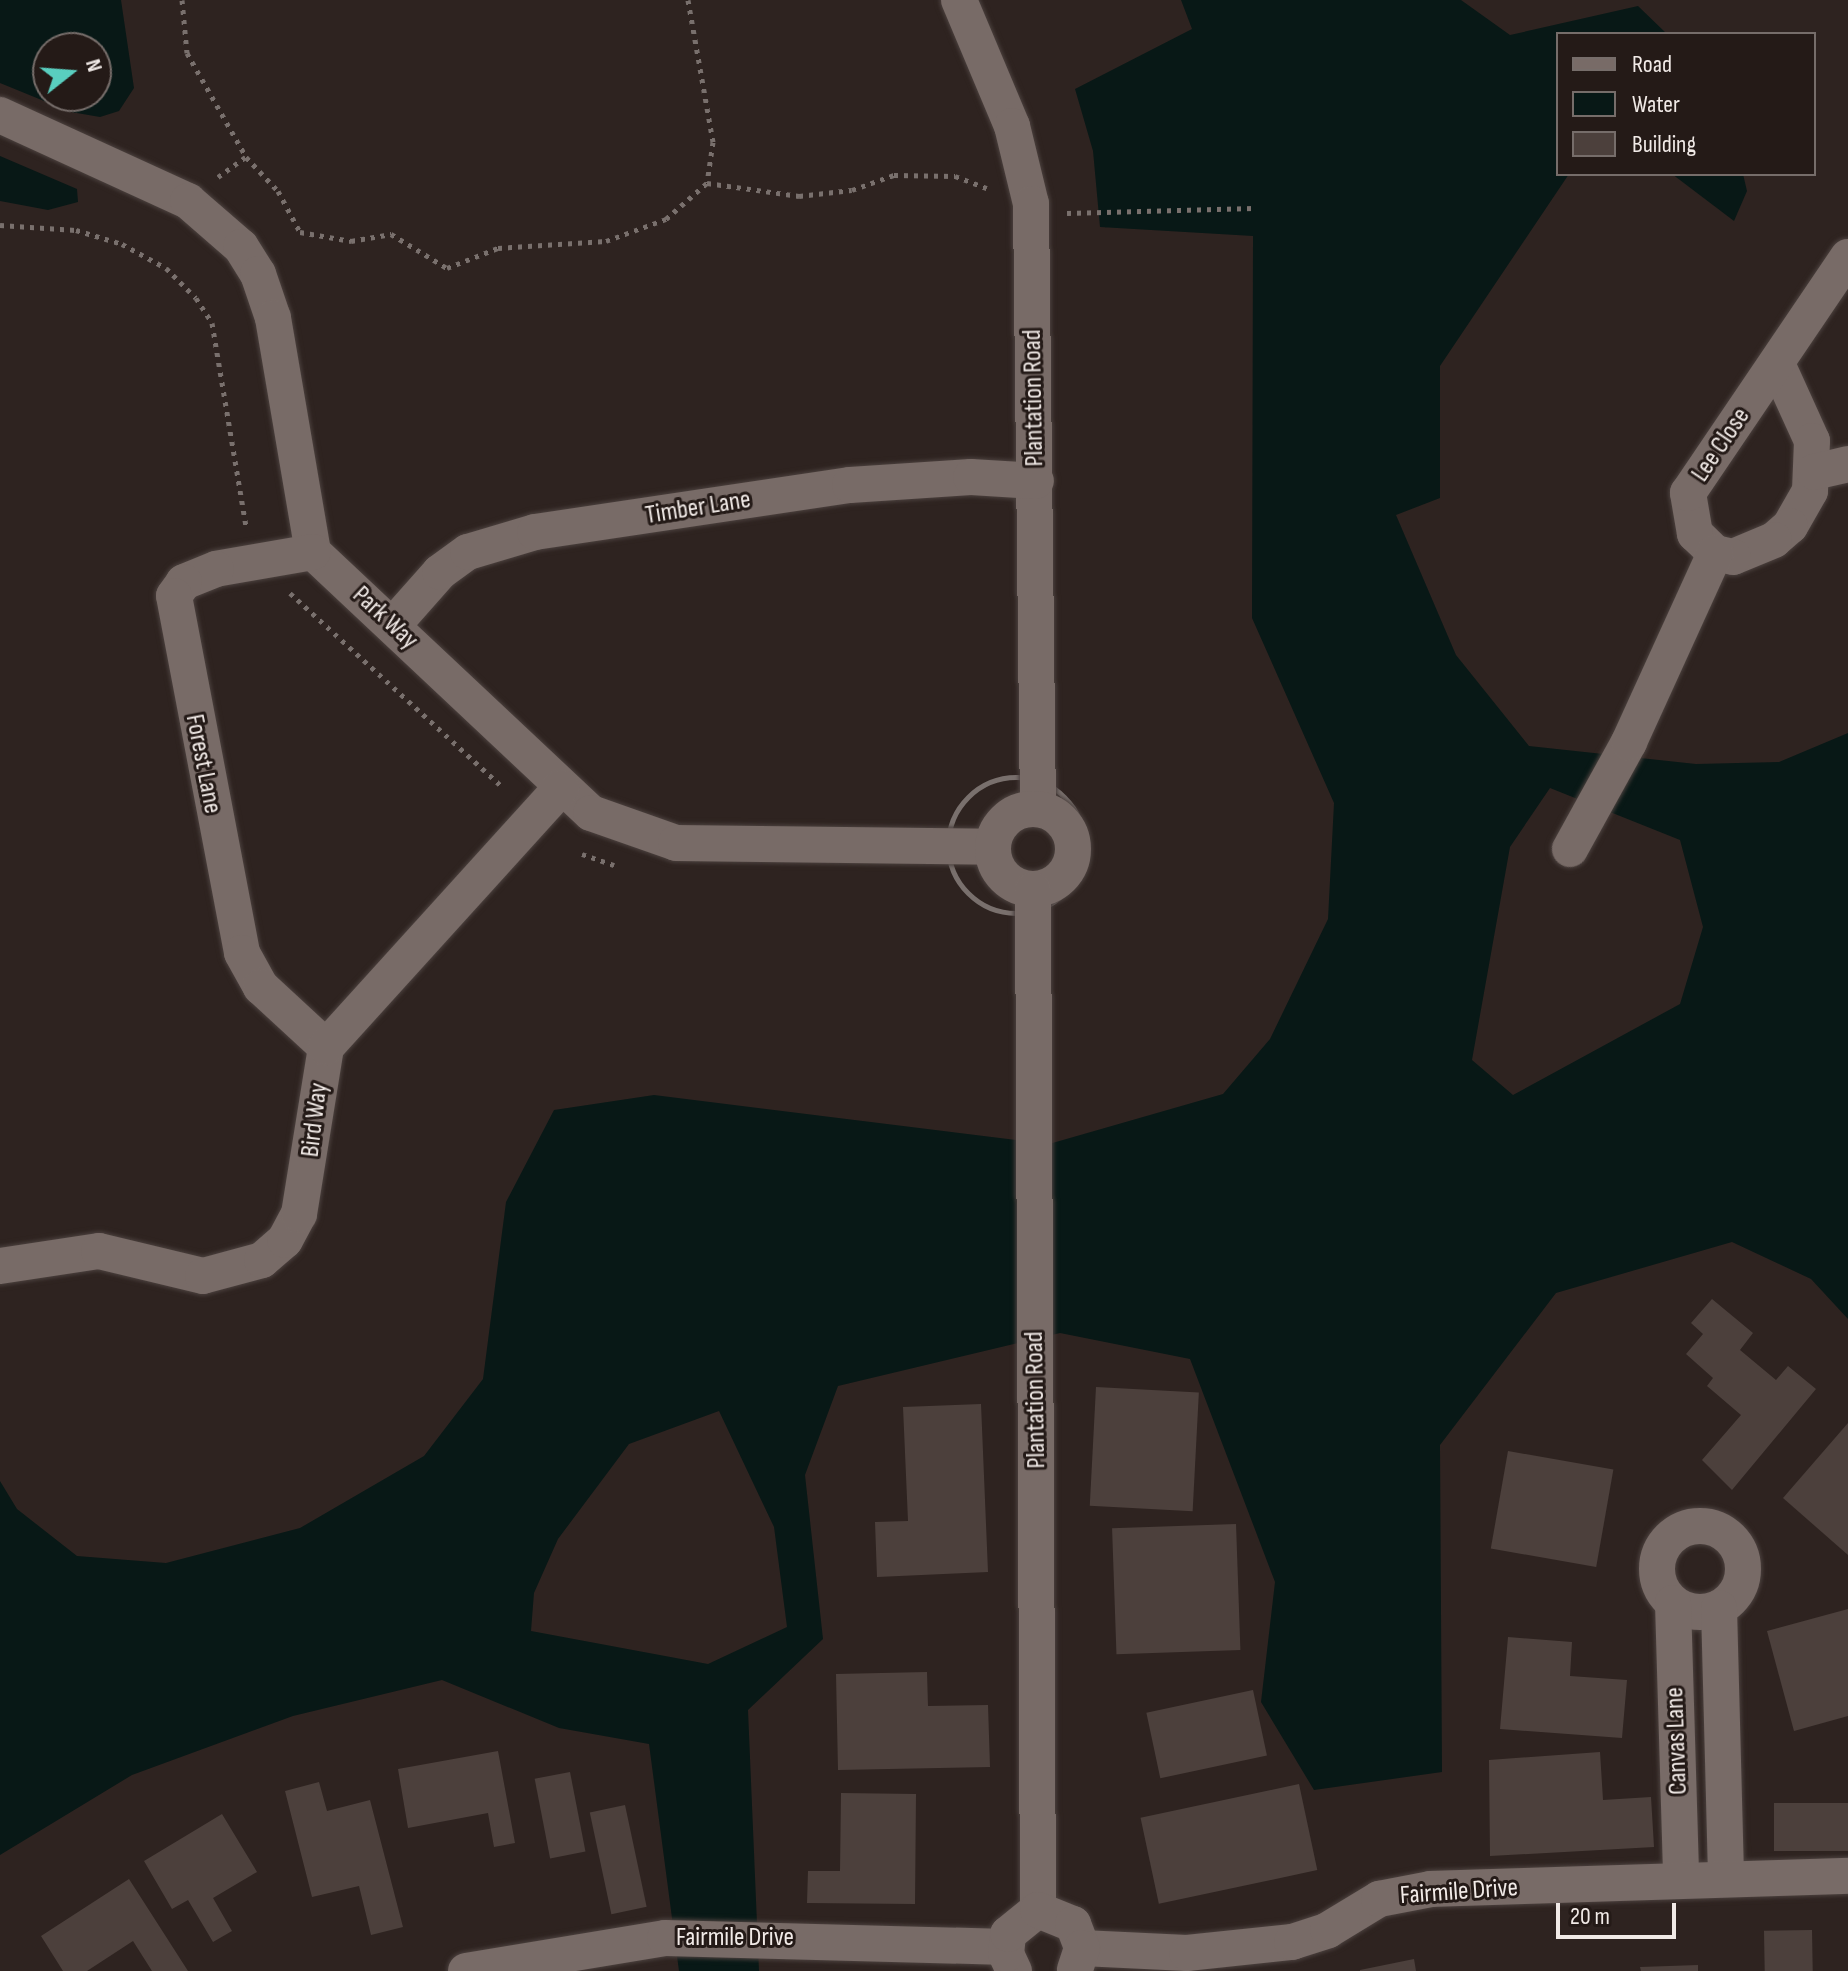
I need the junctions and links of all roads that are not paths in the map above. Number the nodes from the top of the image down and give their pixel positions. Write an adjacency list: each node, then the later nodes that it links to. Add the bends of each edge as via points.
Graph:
1 (959, 0): 6 (street, Plantation Road, via 1012,126 1031,204)
2 (0, 115): 7 (street, via 188,201 241,247 258,274 273,318)
3 (1848, 257): 4 (street, Lee Close)
4 (1778, 366): 5 (street, via 1812,441); 8 (street, Lee Close, via 1706,459 1688,493 1695,534)
5 (1831, 468): 8 (street, via 1774,540 1733,557)
6 (1036, 481): 9 (street, Timber Lane, via 971,477 850,485 535,532 468,552 440,572); 11 (street, Plantation Road)
7 (313, 552): 9 (street, Park Way); 15 (street, Forest Lane, via 216,569 184,582 174,596 242,953 261,987)
8 (1715, 553): 13 (street, via 1629,742)
9 (394, 624): 10 (street, Park Way)
10 (561, 788): 12 (street, Park Way, via 591,813 676,843); 15 (street, Bird Way)
11 (1038, 808): 12 (street, via 1007,818); 14 (street, via 1064,823 1073,851 1061,879)
12 (993, 847): 14 (street, via 997,868 1012,884)
13 (1570, 849)
14 (1033, 890): 22 (street, Plantation Road)
15 (326, 1047): 16 (street, Bird Way, via 299,1214 262,1260 203,1276 99,1251)
16 (0, 1266)
17 (1673, 1603): 18 (street, via 1705,1612); 18 (street, via 1663,1592 1657,1563 1671,1537 1698,1525 1727,1534 1742,1557 1740,1587); 21 (street, Canvas Lane)
18 (1719, 1608): 19 (street)
19 (1726, 1876): 20 (street, Fairmile Drive); 21 (street, Fairmile Drive)
20 (1848, 1876)
21 (1681, 1878): 24 (street, Fairmile Drive, via 1403,1892 1316,1934 1222,1952)
22 (1038, 1910): 23 (street, via 1014,1923); 24 (street, via 1073,1924)
23 (1010, 1959): 25 (street, Fairmile Drive, via 772,1937 665,1938)
24 (1078, 1960)
25 (466, 1971)

